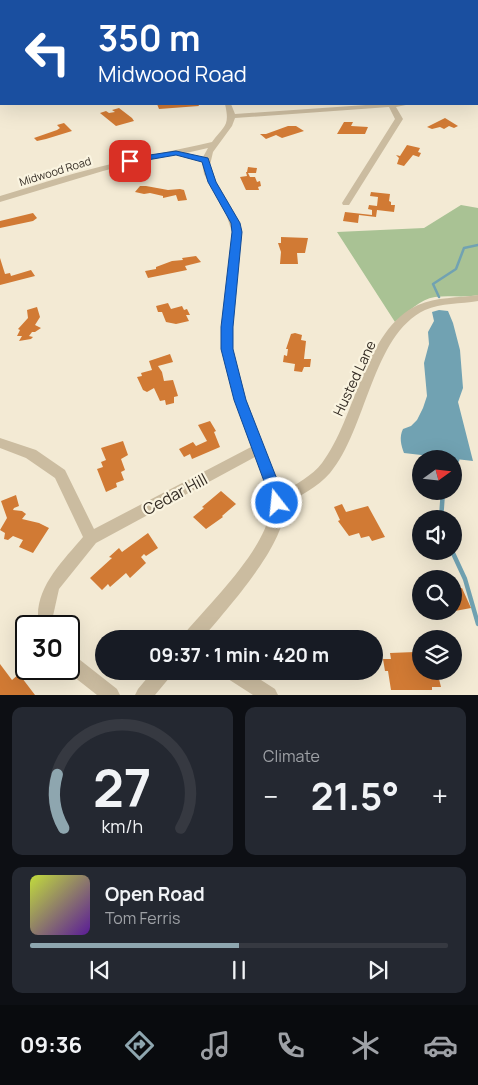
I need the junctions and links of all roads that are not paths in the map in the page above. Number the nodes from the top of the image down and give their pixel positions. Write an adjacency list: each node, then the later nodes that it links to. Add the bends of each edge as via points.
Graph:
1 (228, 105): 4 (street)
2 (400, 105): 3 (street)
3 (392, 106): 4 (street); 9 (street, via 399,119)
4 (232, 116): 5 (street)
5 (214, 144): 6 (street, Midwood Road); 7 (street)
6 (176, 153): 7 (street, Midwood Road); 8 (street, Midwood Road, via 130,161)
7 (206, 160): 12 (street, via 212,182 236,223 227,349 240,400)
8 (0, 199)
9 (346, 203)
10 (478, 298): 13 (street, Husted Lane, via 427,305 398,326 380,354 337,452 313,480)
11 (0, 443): 14 (street, via 31,454 60,474)
12 (259, 449): 13 (street); 14 (street, Cedar Hill)
13 (277, 503): 16 (street, via 265,544)
14 (91, 538): 15 (street, Cedar Hill, via 52,586)
15 (45, 615)
16 (199, 630)
17 (80, 671): 20 (street)
18 (156, 680): 21 (street)
19 (245, 680): 22 (street)
20 (111, 695)
21 (144, 695)
22 (269, 695)

